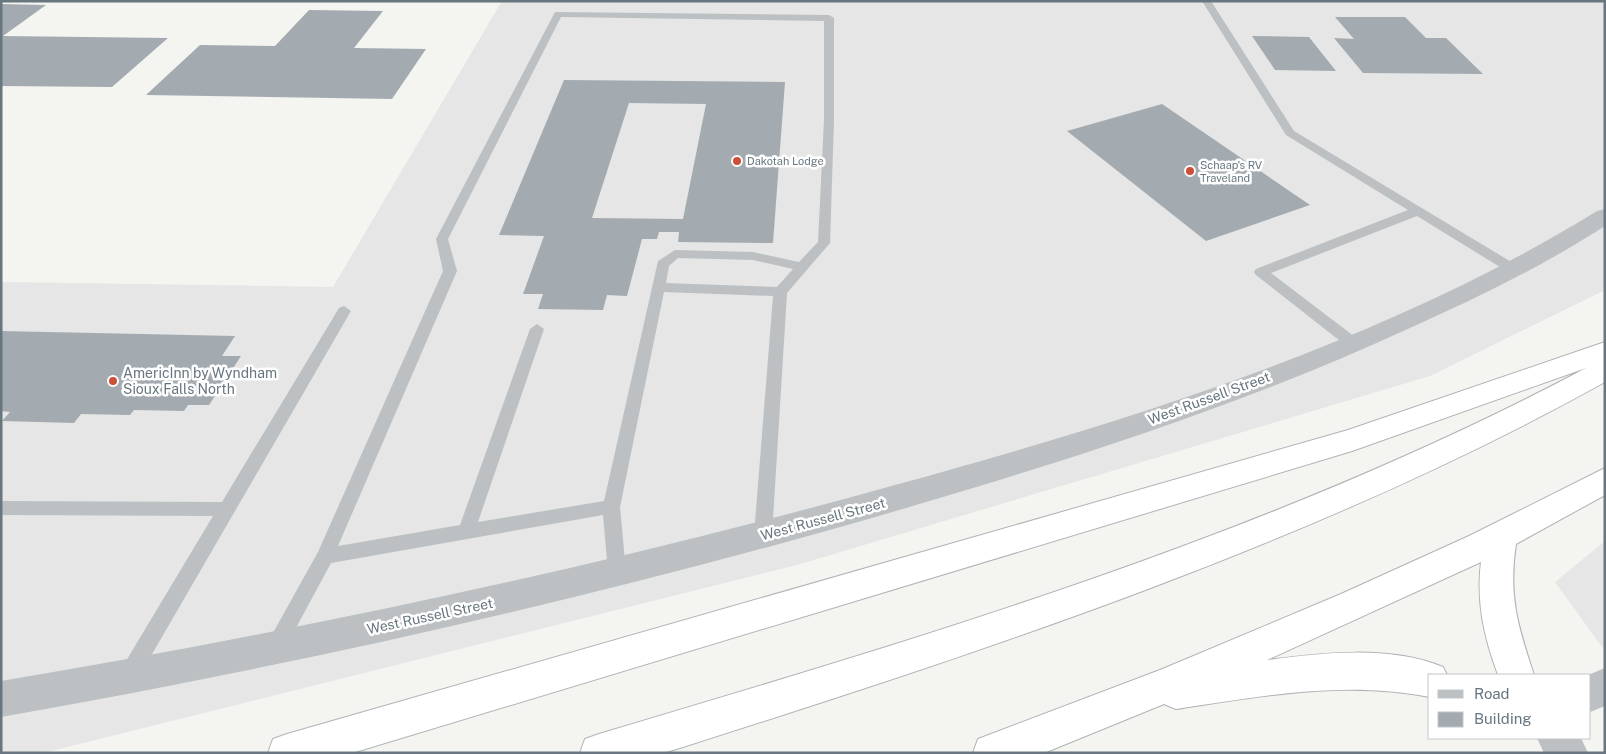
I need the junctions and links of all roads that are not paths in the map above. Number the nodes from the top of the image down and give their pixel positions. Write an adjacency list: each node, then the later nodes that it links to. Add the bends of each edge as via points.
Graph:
1 (1206, 1): 2 (lane, via 1290,132)
2 (1418, 211): 5 (lane); 10 (lane, via 1261,272)
3 (1605, 216): 5 (street, West Russell Street)
4 (802, 267): 6 (lane, via 753,256 675,254 663,264); 7 (lane); 20 (lane, via 824,243 829,18 558,14 442,239 450,271)
5 (1513, 269): 10 (street, West Russell Street)
6 (658, 287): 7 (lane); 14 (lane)
7 (780, 292): 18 (lane)
8 (344, 312): 16 (lane)
9 (537, 329): 17 (lane)
10 (1354, 344): 18 (street, West Russell Street, via 1069,448)
11 (1605, 352): 31 (highway, via 1314,451)
12 (1605, 370): 32 (highway, via 1486,432 1354,492 1176,563 1042,612)
13 (1605, 480): 19 (highway)
14 (611, 507): 17 (lane); 21 (lane)
15 (1, 508): 16 (lane)
16 (227, 509): 24 (lane)
17 (466, 532): 20 (lane)
18 (763, 535): 21 (street, West Russell Street)
19 (1501, 536): 23 (highway, via 1495,568 1494,602 1501,635); 28 (highway, via 1409,582)
20 (325, 556): 22 (lane)
21 (617, 572): 22 (street, West Russell Street, via 498,602)
22 (275, 648): 24 (street, West Russell Street)
23 (1516, 674)
24 (127, 679): 29 (street, West Russell Street)
25 (1428, 679): 28 (highway, via 1362,672 1297,674)
26 (1605, 686): 27 (street)
27 (1591, 693)
28 (1138, 697): 33 (highway)
29 (1, 699)
30 (1557, 739): 34 (street)
31 (287, 753)
32 (600, 753)
33 (992, 753)
34 (1569, 753)

